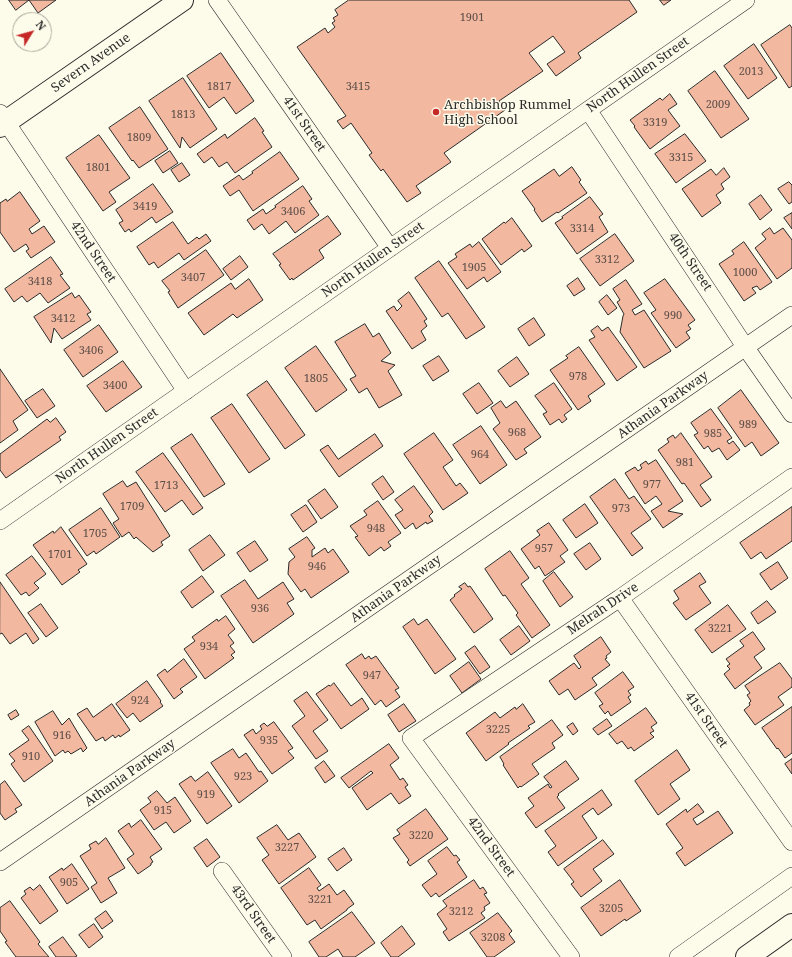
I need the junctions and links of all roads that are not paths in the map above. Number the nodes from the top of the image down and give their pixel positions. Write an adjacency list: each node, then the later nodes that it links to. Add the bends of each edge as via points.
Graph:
1 (182, 0): 5 (main road, Severn Avenue)
2 (218, 0): 6 (street, 41st Street)
3 (746, 0): 4 (street, North Hullen Street)
4 (588, 110): 6 (street, North Hullen Street); 8 (street, 40th Street)
5 (2, 120): 9 (street, 42nd Street)
6 (390, 248): 9 (street, North Hullen Street)
7 (792, 315): 8 (street, Athania Parkway)
8 (746, 348): 10 (street, 40th Street); 16 (street, Athania Parkway)
9 (186, 391): 12 (street, North Hullen Street)
10 (792, 414)
11 (792, 477): 13 (street, Melrah Drive)
12 (0, 521)
13 (620, 598): 14 (street, Melrah Drive); 15 (street, 41st Street)
14 (411, 738): 21 (street, 42nd Street)
15 (792, 842)
16 (0, 862)
17 (222, 871): 20 (street, 43rd Street)
18 (792, 876): 22 (street)
19 (792, 925): 23 (main road)
20 (283, 957)
21 (571, 957)
22 (678, 957)
23 (748, 957)

